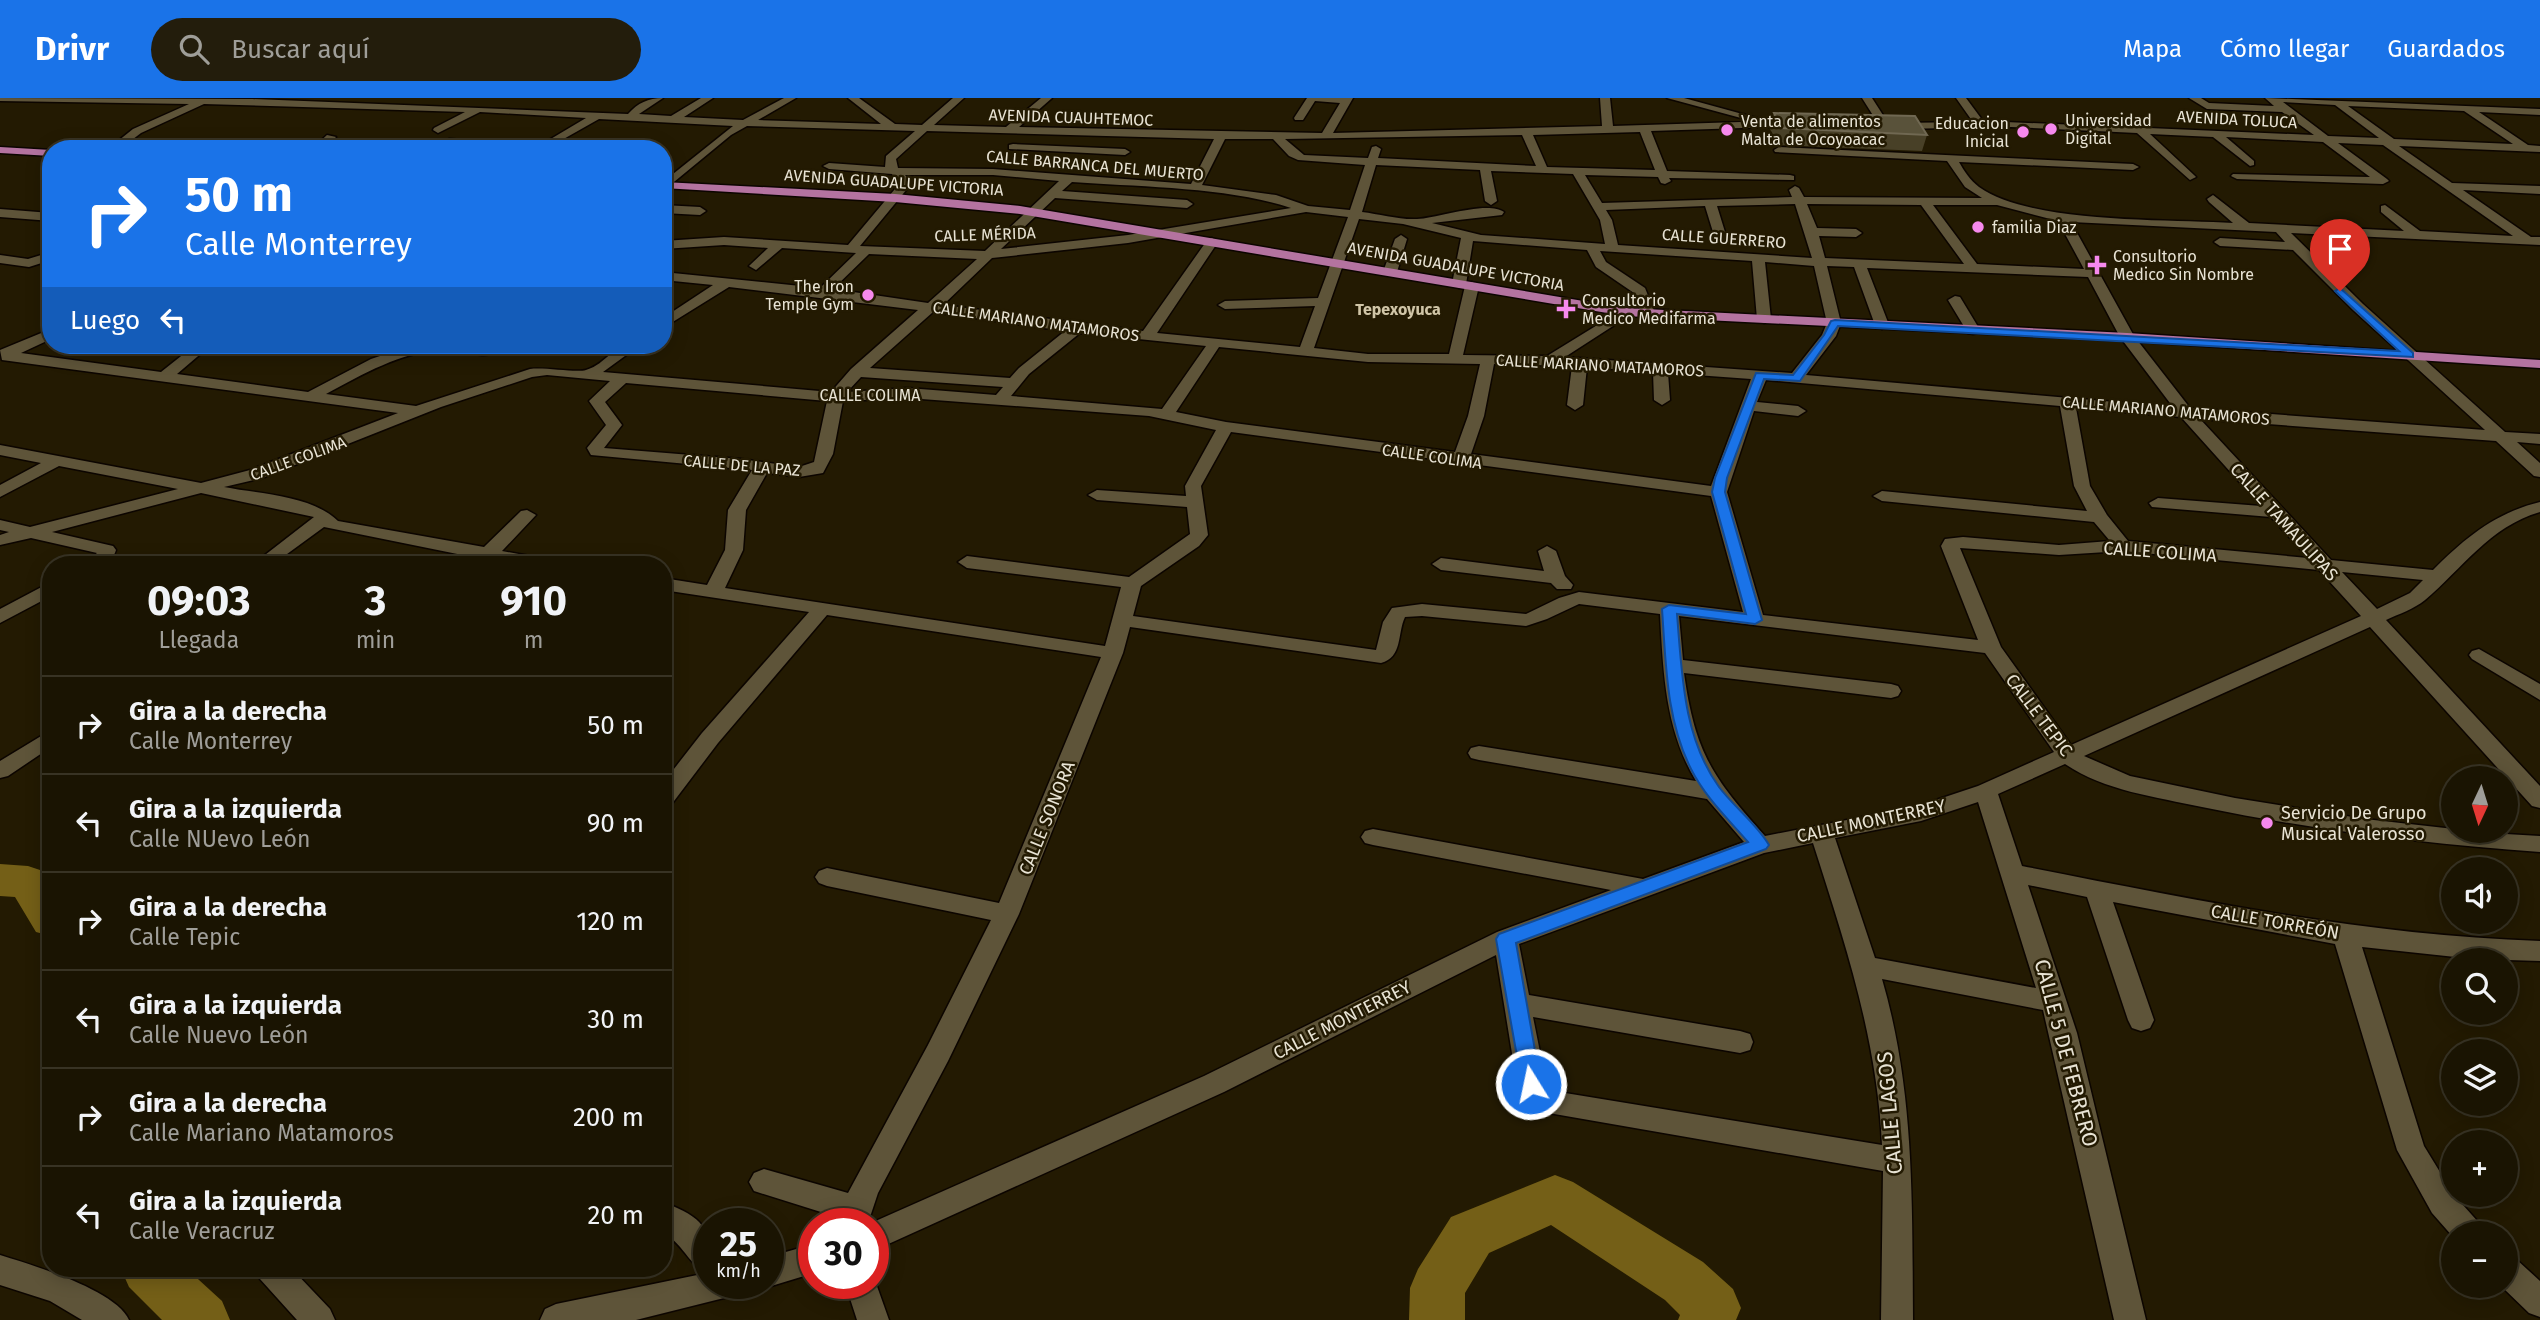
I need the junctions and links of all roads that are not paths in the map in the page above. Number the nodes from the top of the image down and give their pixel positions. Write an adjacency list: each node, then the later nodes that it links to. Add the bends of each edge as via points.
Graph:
1 (0, 98): 17 (street, AVENIDA CUAUHTEMOC)
2 (374, 98): 22 (street)
3 (658, 98): 29 (street)
4 (708, 98): 31 (street)
5 (791, 98): 32 (street)
6 (853, 98): 36 (street)
7 (959, 98): 37 (street)
8 (1047, 98): 41 (street)
9 (1314, 98): 18 (street); 30 (street)
10 (1605, 98): 39 (street)
11 (1672, 98): 33 (street)
12 (1867, 98): 35 (street, AVENIDA TOLUCA, via 1879,126)
13 (1961, 98): 35 (street)
14 (2194, 98): 25 (street, via 2207,106)
15 (2424, 98): 23 (street)
16 (2524, 98): 27 (street)
17 (203, 99): 20 (street, AVENIDA CUAUHTEMOC); 53 (street)
18 (1347, 99): 48 (street)
19 (2271, 99): 21 (street); 25 (street)
20 (257, 100): 22 (street, AVENIDA CUAUHTEMOC)
21 (2339, 104): 23 (street); 56 (street)
22 (360, 105): 24 (street, AVENIDA CUAUHTEMOC)
23 (2440, 108): 26 (street)
24 (478, 109): 28 (street, AVENIDA CUAUHTEMOC); 40 (street)
25 (2285, 109): 52 (street)
26 (2467, 109): 27 (street); 57 (street)
27 (2540, 109)
28 (596, 116): 29 (street, AVENIDA CUAUHTEMOC); 55 (street)
29 (630, 118): 31 (street, AVENIDA CUAUHTEMOC)
30 (1299, 118)
31 (672, 120): 32 (street, AVENIDA CUAUHTEMOC)
32 (743, 123): 36 (street, AVENIDA CUAUHTEMOC); 82 (street)
33 (1764, 123): 34 (street); 38 (street, AVENIDA CUAUHTEMOC); 62 (street)
34 (1813, 124)
35 (1980, 124): 43 (street, AVENIDA TOLUCA)
36 (892, 127): 37 (street, AVENIDA CUAUHTEMOC)
37 (923, 128): 41 (street, AVENIDA CUAUHTEMOC); 75 (street, via 890,159)
38 (1644, 128): 39 (street, AVENIDA CUAUHTEMOC); 77 (street)
39 (1608, 129): 44 (street, AVENIDA CUAUHTEMOC)
40 (439, 130)
41 (1009, 130): 42 (street, AVENIDA CUAUHTEMOC)
42 (1025, 131): 45 (street, AVENIDA CUAUHTEMOC); 61 (street)
43 (2140, 131): 46 (street, AVENIDA TOLUCA); 80 (street)
44 (1526, 132): 49 (street, AVENIDA CUAUHTEMOC, via 1481,129); 73 (street)
45 (1136, 134): 47 (street, AVENIDA CUAUHTEMOC); 70 (street)
46 (2216, 134): 52 (street, AVENIDA TOLUCA); 68 (street)
47 (1221, 136): 51 (street, AVENIDA CUAUHTEMOC); 85 (street)
48 (1325, 136): 49 (street, AVENIDA CUAUHTEMOC); 51 (street, AVENIDA CUAUHTEMOC)
49 (1380, 136): 65 (street)
50 (331, 137): 54 (street)
51 (1277, 137): 65 (street, via 1302,158)
52 (2326, 139): 56 (street, AVENIDA TOLUCA); 78 (street, via 2383,181)
53 (124, 140)
54 (328, 140)
55 (556, 140)
56 (2387, 141): 57 (street, AVENIDA TOLUCA); 84 (street)
57 (2525, 148): 58 (street, AVENIDA TOLUCA); 64 (street)
58 (2540, 149)
59 (0, 150): 60 (main road)
60 (42, 152)
61 (1007, 154): 66 (street); 70 (street); 76 (street)
62 (1782, 155): 63 (street); 67 (street); 81 (street)
63 (1950, 157): 72 (street); 94 (street, via 1970,186)
64 (2540, 158)
65 (1372, 161): 71 (street); 103 (street)
66 (1028, 162)
67 (1849, 163)
68 (2250, 163)
69 (830, 166): 75 (street, CALLE BARRANCA DEL MUERTO)
70 (1117, 166): 79 (street, CALLE BARRANCA DEL MUERTO); 85 (street, CALLE BARRANCA DEL MUERTO)
71 (1485, 167): 73 (street); 106 (street, via 1494,207)
72 (2133, 167)
73 (1543, 170): 74 (street)
74 (1577, 171): 77 (street); 96 (street)
75 (897, 172): 76 (street, CALLE BARRANCA DEL MUERTO); 89 (street, via 906,183)
76 (993, 172): 79 (street, CALLE BARRANCA DEL MUERTO)
77 (1660, 172): 81 (street); 88 (street)
78 (2237, 176)
79 (1070, 177): 87 (street, CALLE DE LA PAZ)
80 (2190, 177)
81 (1790, 178): 91 (street)
82 (672, 180)
83 (672, 186): 89 (main road, AVENIDA GUADALUPE VICTORIA)
84 (2449, 186): 86 (street); 116 (street)
85 (1195, 188): 98 (street, CALLE BARRANCA DEL MUERTO, via 1286,197)
86 (2540, 190)
87 (1051, 194): 95 (street); 101 (street, CALLE DE LA PAZ)
88 (1671, 195)
89 (895, 198): 101 (main road, AVENIDA GUADALUPE VICTORIA); 125 (street)
90 (2213, 199): 107 (street)
91 (1799, 200): 92 (street); 93 (street); 110 (street)
92 (1709, 201): 96 (street); 109 (street, CALLE GUERRERO)
93 (1924, 201): 94 (street); 134 (street)
94 (2006, 202): 105 (street)
95 (1187, 204)
96 (1599, 207): 123 (street)
97 (672, 209): 100 (street)
98 (1307, 209): 103 (street, CALLE BARRANCA DEL MUERTO); 112 (street, CALLE MÉRIDA)
99 (2385, 209): 113 (street)
100 (700, 211)
101 (1032, 211): 112 (main road, AVENIDA GUADALUPE VICTORIA); 126 (street, CALLE DE LA PAZ)
102 (0, 214): 104 (street)
103 (1356, 215): 106 (street, CALLE GUERRERO); 131 (street)
104 (42, 216)
105 (2063, 218): 107 (street); 136 (street, CALLE TAMAULIPAS)
106 (1413, 223): 114 (street, CALLE GUERRERO)
107 (2246, 227): 108 (street)
108 (2280, 229): 113 (street); 122 (street)
109 (1719, 232)
110 (1812, 232): 111 (street); 130 (street)
111 (1856, 233)
112 (1161, 234): 117 (main road, AVENIDA GUADALUPE VICTORIA); 126 (street, CALLE MÉRIDA)
113 (2418, 236): 116 (street)
114 (1467, 237): 121 (street, CALLE GUERRERO); 139 (street)
115 (1401, 239): 135 (street)
116 (2534, 241): 124 (street)
117 (1212, 242): 131 (main road, AVENIDA GUADALUPE VICTORIA); 153 (street)
118 (2220, 242): 122 (street)
119 (672, 244): 120 (street, CALLE MÉRIDA)
120 (779, 244): 125 (street, CALLE MÉRIDA); 133 (street)
121 (1591, 246): 123 (street, CALLE GUERRERO); 146 (street, via 1601,264 1640,290)
122 (2297, 246): 161 (street)
123 (1612, 248): 127 (street, CALLE GUERRERO)
124 (2540, 249)
125 (858, 250): 126 (street, CALLE MÉRIDA); 140 (street)
126 (986, 255): 144 (street, CALLE DE LA PAZ)
127 (1758, 258): 130 (street, CALLE GUERRERO); 148 (street)
128 (0, 259): 129 (street, via 29,263)
129 (42, 259)
130 (1818, 262): 132 (street, CALLE GUERRERO); 149 (street)
131 (1338, 263): 135 (main road, AVENIDA GUADALUPE VICTORIA); 142 (street)
132 (1859, 264): 134 (street, CALLE GUERRERO); 150 (street)
133 (755, 266)
134 (1974, 269): 136 (street, CALLE GUERRERO)
135 (1390, 272): 139 (main road, AVENIDA GUADALUPE VICTORIA)
136 (2094, 273): 155 (street, CALLE TAMAULIPAS)
137 (672, 277): 138 (street, CALLE MARIANO MATAMOROS)
138 (728, 281): 140 (street, CALLE MARIANO MATAMOROS); 147 (street)
139 (1465, 285): 145 (main road, AVENIDA GUADALUPE VICTORIA); 163 (street)
140 (823, 292): 144 (street, CALLE MARIANO MATAMOROS)
141 (1955, 300): 152 (street)
142 (1324, 302): 143 (street); 157 (street)
143 (1225, 305)
144 (930, 307): 151 (street, CALLE MARIANO MATAMOROS); 169 (street, CALLE DE LA PAZ)
145 (1625, 312): 146 (main road, AVENIDA GUADALUPE VICTORIA); 165 (street)
146 (1648, 313): 148 (main road, AVENIDA GUADALUPE VICTORIA)
147 (672, 318)
148 (1764, 319): 149 (main road, AVENIDA GUADALUPE VICTORIA)
149 (1835, 323): 150 (main road, AVENIDA GUADALUPE VICTORIA); 174 (street)
150 (1881, 325): 152 (main road, AVENIDA GUADALUPE VICTORIA)
151 (1077, 328): 153 (street, CALLE MARIANO MATAMOROS); 175 (street)
152 (1973, 330): 155 (main road, AVENIDA GUADALUPE VICTORIA)
153 (1147, 336): 156 (street, CALLE MARIANO MATAMOROS)
154 (42, 337): 162 (street)
155 (2127, 337): 161 (main road, AVENIDA GUADALUPE VICTORIA); 185 (street, CALLE TAMAULIPAS)
156 (1216, 343): 157 (street, CALLE MARIANO MATAMOROS); 186 (street)
157 (1305, 352): 163 (street, CALLE MARIANO MATAMOROS)
158 (193, 354): 172 (street)
159 (406, 354): 176 (street, via 372,364)
160 (619, 354): 170 (street)
161 (2409, 355): 167 (main road, AVENIDA GUADALUPE VICTORIA); 188 (street)
162 (2, 356): 172 (street)
163 (1455, 359): 164 (street, CALLE MARIANO MATAMOROS)
164 (1488, 359): 165 (street, CALLE MARIANO MATAMOROS); 192 (street)
165 (1550, 360): 166 (street, CALLE MARIANO MATAMOROS)
166 (1580, 362): 168 (street, CALLE MARIANO MATAMOROS); 181 (street)
167 (2540, 364)
168 (1660, 368): 171 (street, CALLE MARIANO MATAMOROS); 178 (street)
169 (856, 372): 175 (street); 177 (street, CALLE DE LA PAZ)
170 (589, 374): 173 (street, CALLE COLIMA); 183 (street, CALLE COLIMA, via 530,373)
171 (1760, 375): 174 (street, CALLE MARIANO MATAMOROS); 182 (street)
172 (165, 376): 176 (street)
173 (624, 377): 177 (street, CALLE COLIMA); 193 (street, CALLE DE LA PAZ, via 597,401 614,425 595,448 602,454)
174 (1796, 379): 180 (street, CALLE MARIANO MATAMOROS)
175 (1013, 383): 179 (street)
176 (312, 396): 183 (street)
177 (835, 397): 179 (street, CALLE COLIMA, via 908,393); 193 (street, CALLE DE LA PAZ, via 822,465 809,472)
178 (1662, 400)
179 (1001, 401): 186 (street, CALLE COLIMA)
180 (2067, 401): 185 (street, CALLE MARIANO MATAMOROS); 205 (street, via 2082,486)
181 (1575, 405)
182 (1748, 406): 184 (street); 197 (street)
183 (417, 411): 195 (street, CALLE COLIMA, via 294,461)
184 (1798, 411)
185 (2185, 412): 188 (street, CALLE MARIANO MATAMOROS); 203 (street, CALLE TAMAULIPAS)
186 (1167, 413): 187 (street, CALLE COLIMA)
187 (1226, 427): 192 (street, CALLE COLIMA); 200 (street, via 1196,478)
188 (2502, 436): 189 (street, CALLE MARIANO MATAMOROS); 194 (street)
189 (2540, 439)
190 (0, 450): 191 (street)
191 (58, 460): 195 (street); 196 (street)
192 (1461, 460): 197 (street, CALLE COLIMA)
193 (762, 467): 223 (street, via 737,510 734,550)
194 (2540, 471)
195 (204, 487): 206 (street, via 309,509); 208 (street, CALLE COLIMA)
196 (0, 492)
197 (1718, 492): 231 (street)
198 (1097, 495): 200 (street)
199 (1882, 496): 205 (street)
200 (1194, 502): 221 (street, via 1199,535)
201 (2158, 503): 203 (street)
202 (2540, 507): 219 (street, CALLE MONTERREY, via 2503,520 2479,536)
203 (2274, 512): 218 (street, CALLE TAMAULIPAS)
204 (527, 515): 212 (street)
205 (2099, 517): 210 (street)
206 (324, 518): 212 (street, via 332,526); 214 (street)
207 (0, 524): 208 (street)
208 (33, 531): 209 (street, CALLE COLIMA); 213 (street, via 107,550)
209 (0, 540)
210 (2123, 546): 218 (street, CALLE COLIMA); 232 (street, CALLE COLIMA, via 2059,550 1951,543)
211 (1547, 551): 220 (street)
212 (487, 555): 215 (street)
213 (105, 556)
214 (273, 556)
215 (493, 556)
216 (967, 562): 221 (street)
217 (1441, 564): 220 (street)
218 (2323, 565): 219 (street, CALLE COLIMA); 229 (street, CALLE TAMAULIPAS)
219 (2438, 576): 229 (street, CALLE MONTERREY, via 2417,597)
220 (1556, 578): 225 (street)
221 (1132, 583): 230 (street, CALLE SONORA)
222 (672, 585): 223 (street)
223 (713, 592): 226 (street)
224 (42, 593): 228 (street)
225 (1579, 598): 227 (street); 230 (street, via 1526,620 1406,610 1392,620 1386,654 1372,656)
226 (822, 609): 233 (street); 242 (street)
227 (1669, 609): 231 (street); 235 (street)
228 (0, 617)
229 (2372, 619): 240 (street, CALLE MONTERREY); 245 (street, CALLE TAMAULIPAS)
230 (1123, 620): 233 (street, CALLE SONORA)
231 (1755, 620): 232 (street)
232 (1991, 648): 240 (street, CALLE TEPIC)
233 (1113, 653): 254 (street, CALLE SONORA)
234 (2479, 655): 237 (street)
235 (1673, 665): 236 (street); 244 (street, via 1680,719 1699,770)
236 (1891, 691)
237 (2540, 692)
238 (42, 743): 241 (street)
239 (1479, 753): 244 (street)
240 (2067, 755): 243 (street, CALLE MONTERREY); 248 (street, CALLE TEPIC, via 2103,776 2221,803 2411,832)
241 (0, 771)
242 (672, 787)
243 (1986, 790): 246 (street, CALLE MONTERREY, via 1922,813); 250 (street, CALLE 5 DE FEBRERO)
244 (1714, 792): 249 (street)
245 (2540, 800)
246 (1821, 832): 249 (street, CALLE MONTERREY); 258 (street, CALLE LAGOS)
247 (1373, 837): 252 (street)
248 (2540, 844)
249 (1760, 845): 252 (street, CALLE MONTERREY)
250 (2013, 873): 253 (street, CALLE TORREÓN); 259 (street, CALLE 5 DE FEBRERO)
251 (827, 877): 254 (street)
252 (1642, 887): 256 (street, CALLE MONTERREY)
253 (2097, 890): 255 (street, CALLE TORREÓN); 261 (street)
254 (1007, 914): 266 (street, CALLE SONORA)
255 (2345, 934): 257 (street, CALLE TORREÓN, via 2438,946); 268 (street, via 2411,1150)
256 (1506, 939): 260 (street); 269 (street, CALLE MONTERREY, via 1213,1084)
257 (2540, 951)
258 (1864, 966): 259 (street); 263 (street, CALLE LAGOS, via 1888,1063)
259 (2055, 1002): 282 (street, CALLE 5 DE FEBRERO)
260 (1517, 1004): 262 (street); 263 (street, via 1531,1084 1547,1102)
261 (2141, 1020)
262 (1740, 1042)
263 (1895, 1160): 281 (street, CALLE LAGOS)
264 (764, 1182): 265 (street)
265 (834, 1208)
266 (858, 1208)
267 (672, 1221): 270 (street)
268 (2459, 1221)
269 (889, 1230)
270 (693, 1238)
271 (0, 1270): 277 (street, via 58,1289)
272 (279, 1277): 278 (street)
273 (2518, 1281): 276 (street)
274 (693, 1286): 279 (street, via 622,1308)
275 (866, 1299): 280 (street)
276 (2540, 1302)
277 (113, 1320)
278 (319, 1320)
279 (556, 1320)
280 (873, 1320)
281 (1897, 1320)
282 (2130, 1320)

